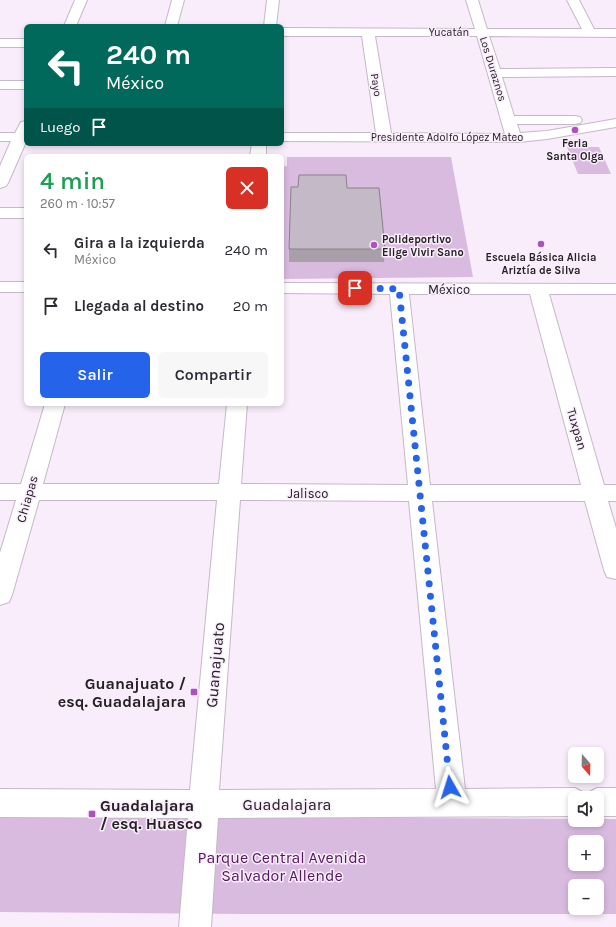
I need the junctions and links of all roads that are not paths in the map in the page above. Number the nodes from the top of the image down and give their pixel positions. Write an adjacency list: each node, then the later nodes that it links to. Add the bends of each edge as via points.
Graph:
1 (81, 0): 6 (street)
2 (178, 0): 7 (street)
3 (273, 0): 8 (street)
4 (472, 0): 11 (street, Los Duraznos)
5 (573, 0): 12 (street)
6 (71, 24)
7 (172, 24)
8 (270, 24)
9 (284, 32): 10 (street, Yucatán)
10 (368, 32): 11 (street, Yucatán); 25 (street, Payo)
11 (482, 32): 12 (street, Yucatán); 17 (street, Los Duraznos)
12 (590, 33): 13 (street, Yucatán)
13 (616, 33)
14 (0, 43): 15 (street)
15 (24, 43)
16 (616, 72): 17 (street)
17 (494, 73): 20 (street, Los Duraznos)
18 (0, 84): 19 (street)
19 (24, 85)
20 (509, 120): 21 (street, Presidente Adolfo López Mateo, via 599,120); 26 (street, Los Duraznos)
21 (614, 125): 26 (street, Presidente Adolfo López Mateo)
22 (24, 133): 23 (street); 27 (street)
23 (0, 137)
24 (284, 137): 25 (street, Presidente Adolfo López Mateo)
25 (384, 138): 26 (street, Presidente Adolfo López Mateo)
26 (514, 138)
27 (0, 183)
28 (0, 213): 29 (street)
29 (24, 213)
30 (0, 287): 31 (street)
31 (24, 287)
32 (284, 288): 33 (street, México)
33 (399, 289): 34 (street, México); 41 (street)
34 (538, 289): 35 (street, México); 42 (street, Tuxpan)
35 (616, 289)
36 (53, 406): 39 (street, Chiapas)
37 (237, 406): 40 (street, Guanajuato)
38 (0, 492): 39 (street, Jalisco)
39 (30, 492): 40 (street, Jalisco); 44 (street, Chiapas)
40 (230, 493): 41 (street, Jalisco); 50 (street, Guanajuato)
41 (420, 493): 42 (street, Jalisco); 49 (street)
42 (605, 493): 43 (street, Tuxpan)
43 (616, 570)
44 (0, 595)
45 (568, 802): 49 (street, Guadalajara)
46 (604, 802): 47 (street)
47 (616, 802)
48 (0, 803): 50 (street, Guadalajara)
49 (452, 803): 50 (street, Guadalajara)
50 (203, 804): 51 (street, Guanajuato)
51 (195, 927)

